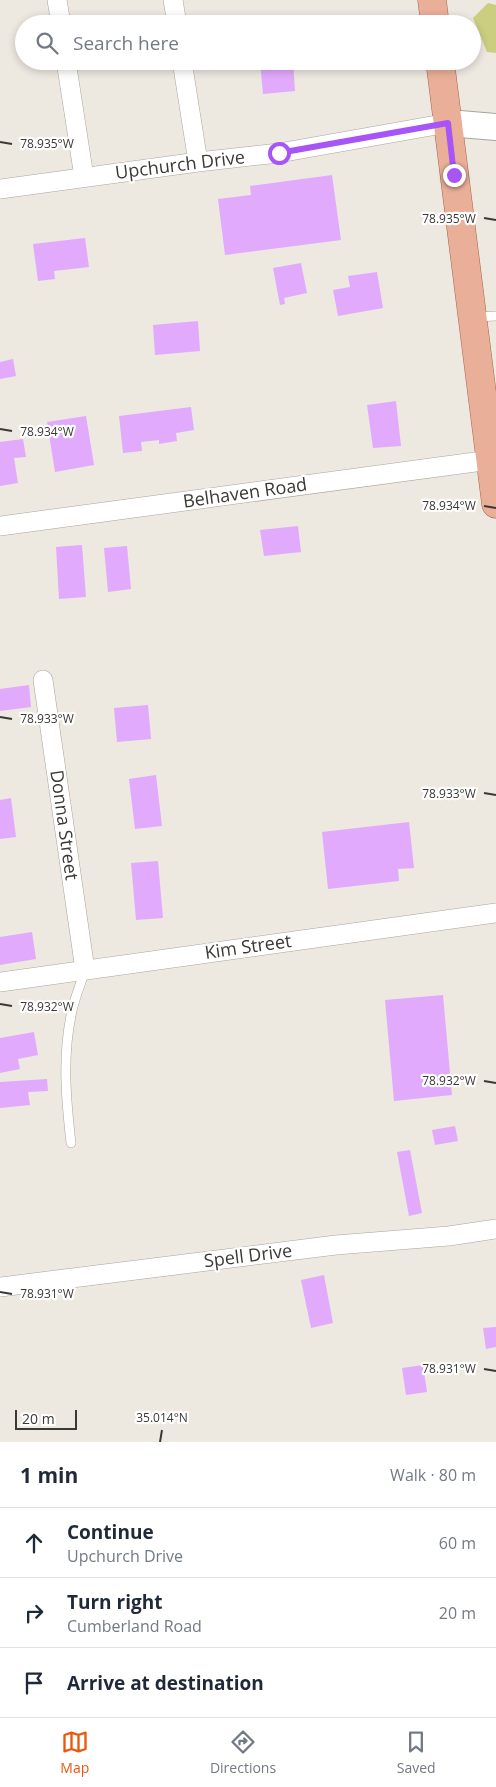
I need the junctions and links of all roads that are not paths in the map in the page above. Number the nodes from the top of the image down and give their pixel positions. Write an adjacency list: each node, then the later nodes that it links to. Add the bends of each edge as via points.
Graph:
1 (57, 0): 4 (street)
2 (173, 0): 5 (street)
3 (432, 0): 6 (main road)
4 (60, 15)
5 (176, 15)
6 (434, 15)
7 (67, 70): 13 (street)
8 (183, 70): 12 (street)
9 (441, 70): 10 (main road)
10 (448, 123): 11 (street); 12 (street, Upchurch Drive, via 279,153); 15 (main road)
11 (496, 126)
12 (198, 162): 13 (street, Upchurch Drive)
13 (84, 177): 14 (street, Upchurch Drive)
14 (0, 189)
15 (484, 316): 16 (main road, via 482,357)
16 (490, 460): 17 (main road); 18 (street, Belhaven Road)
17 (496, 504)
18 (0, 526)
19 (43, 680): 21 (street, Donna Street)
20 (496, 913): 21 (street, Kim Street)
21 (85, 970): 22 (street, Kim Street); 23 (lane, via 72,1011 65,1065)
22 (0, 982)
23 (71, 1143)
24 (496, 1229): 25 (street, Spell Drive, via 336,1245)
25 (0, 1287)

